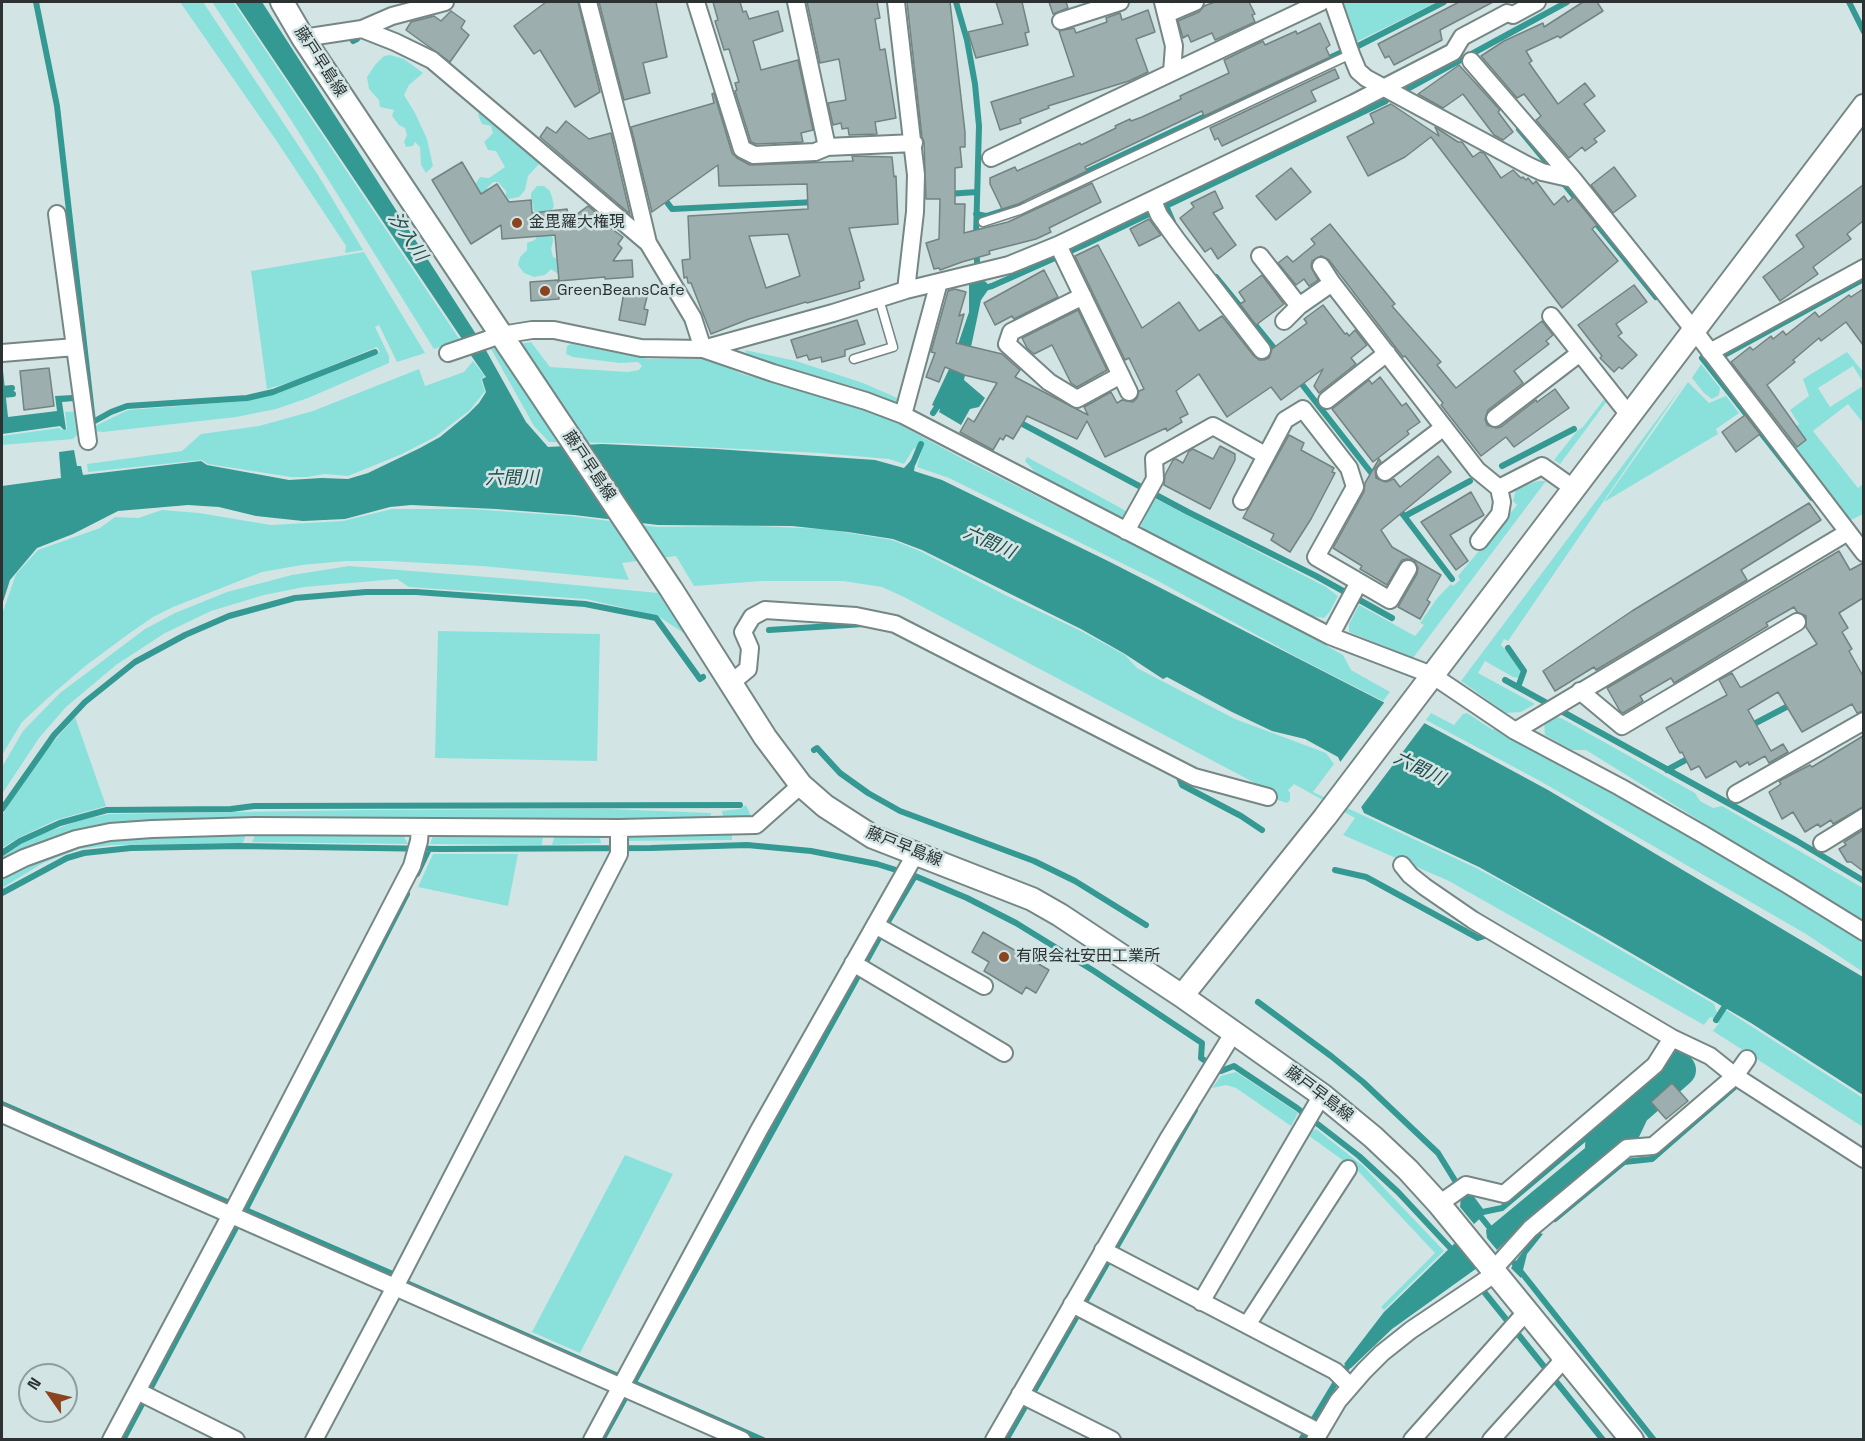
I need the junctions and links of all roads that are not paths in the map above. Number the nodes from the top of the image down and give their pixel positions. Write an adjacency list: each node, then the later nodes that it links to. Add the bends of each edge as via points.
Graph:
1 (282, 2): 17 (main road, 藤戸早島線)
2 (383, 2): 14 (street)
3 (445, 2): 14 (street)
4 (588, 2): 30 (street)
5 (696, 2): 24 (street, via 742,149 754,155 815,152)
6 (796, 2): 24 (street)
7 (896, 2): 23 (street)
8 (1120, 2): 15 (street)
9 (1195, 2): 13 (street)
10 (1321, 2): 20 (street)
11 (1333, 2): 18 (street)
12 (1537, 2): 21 (street, via 1471,32 1462,37 1453,52)
13 (1165, 8): 20 (street, via 1174,46)
14 (392, 16): 16 (street)
15 (1061, 21)
16 (362, 28): 17 (street); 30 (street, via 432,60)
17 (303, 38): 44 (main road, 藤戸早島線)
18 (1351, 54): 21 (street, via 1358,71); 29 (lane, via 1020,210)
19 (1471, 61): 26 (street)
20 (1172, 72): 25 (street)
21 (1382, 87): 26 (street, via 1527,165); 27 (street)
22 (1863, 106): 43 (main road)
23 (914, 143): 24 (street); 37 (street, via 915,212)
24 (827, 147)
25 (991, 158)
26 (1563, 177): 43 (street)
27 (1155, 207): 31 (street); 47 (street)
28 (57, 214): 45 (street)
29 (983, 222)
30 (648, 243): 46 (street, via 693,318)
31 (1062, 252): 35 (street); 38 (street)
32 (1260, 256): 40 (street)
33 (1321, 266): 36 (street)
34 (1863, 268): 48 (street)
35 (939, 282): 37 (street); 57 (street)
36 (1332, 283): 40 (street); 51 (street)
37 (906, 290): 39 (street)
38 (1083, 296): 54 (street); 54 (street, via 1011,332 1008,344 1049,382 1077,399)
39 (879, 299): 46 (street); 53 (lane, via 893,347)
40 (1299, 306): 42 (street)
41 (1551, 316): 52 (street)
42 (1284, 321)
43 (1693, 329): 48 (street); 58 (main road)
44 (499, 339): 46 (street, via 532,330 554,330 641,348); 50 (street); 76 (main road, 藤戸早島線)
45 (75, 347): 49 (street); 61 (street)
46 (703, 349): 57 (street)
47 (1262, 350)
48 (1710, 352): 68 (street)
49 (2, 353)
50 (448, 353)
51 (1387, 353): 56 (street); 60 (street)
52 (1580, 353): 58 (street); 59 (street)
53 (854, 359)
54 (1121, 375): 55 (street)
55 (1129, 392)
56 (1327, 400)
57 (903, 415): 67 (street)
58 (1629, 415): 65 (main road)
59 (1496, 418)
60 (1444, 428): 63 (street); 64 (street, via 1477,470)
61 (88, 441)
62 (1265, 455): 66 (street); 67 (street, via 1213,426 1148,462 1154,482); 72 (street, via 1285,420 1302,409 1349,468 1355,487 1316,557)
63 (1385, 472)
64 (1499, 488): 65 (street, via 1542,466); 69 (street, via 1500,514)
65 (1573, 488): 75 (main road)
66 (1242, 501)
67 (1126, 531): 74 (street)
68 (1848, 532): 70 (street); 77 (street)
69 (1479, 541)
70 (1863, 553)
71 (1408, 569): 72 (street, via 1390,600)
72 (1354, 591): 74 (street)
73 (1797, 622): 77 (street, via 1622,726)
74 (1330, 636): 75 (street)
75 (1432, 675): 79 (street); 94 (main road)
76 (731, 683): 80 (main road, 藤戸早島線); 82 (street, via 748,669 750,648 743,632 752,617 765,610 856,616 895,624 1194,777)
77 (1580, 691): 79 (street)
78 (1863, 721): 81 (street)
79 (1515, 731): 91 (street, via 1620,787)
80 (801, 785): 84 (street, via 756,825); 87 (main road, 藤戸早島線, via 845,820)
81 (1736, 794)
82 (1268, 797)
83 (1863, 817): 86 (street)
84 (619, 840): 85 (street); 108 (street)
85 (418, 842): 89 (street, via 255,826 110,832 76,839); 105 (street)
86 (1822, 843)
87 (913, 859): 90 (street); 94 (main road, 藤戸早島線, via 1032,899)
88 (1402, 865): 96 (street, via 1425,887 1473,920)
89 (2, 869)
90 (881, 929): 92 (street); 93 (street)
91 (1863, 932)
92 (859, 967): 97 (street); 115 (street, via 759,1130)
93 (984, 986)
94 (1182, 996): 95 (main road, 藤戸早島線)
95 (1234, 1032): 100 (main road, 藤戸早島線); 106 (street)
96 (1670, 1042): 99 (street, via 1710,1056); 104 (street, via 1655,1065 1504,1194 1462,1188)
97 (1004, 1053)
98 (1747, 1059): 99 (street)
99 (1736, 1076): 102 (street); 107 (street, via 1653,1146 1627,1148 1530,1229)
100 (1317, 1104): 104 (main road, 藤戸早島線, via 1373,1137); 109 (street)
101 (2, 1114): 105 (street)
102 (1863, 1159)
103 (1348, 1169): 112 (street)
104 (1439, 1204): 107 (main road, 藤戸早島線)
105 (237, 1213): 108 (street); 116 (street)
106 (1108, 1253): 109 (street); 110 (street)
107 (1491, 1268): 111 (main road, 藤戸早島線); 114 (street)
108 (400, 1285): 115 (street); 122 (street)
109 (1201, 1302): 112 (street)
110 (1078, 1307): 117 (street); 118 (street)
111 (1517, 1322): 113 (main road, 藤戸早島線); 127 (street)
112 (1247, 1325): 114 (street)
113 (1555, 1369): 128 (street); 129 (main road, 藤戸早島線)
114 (1343, 1380): 118 (street)
115 (627, 1386): 123 (street); 124 (street)
116 (142, 1394): 120 (street); 121 (street)
117 (1026, 1397): 119 (street); 125 (street)
118 (1312, 1431)
119 (1082, 1433): 126 (street)
120 (111, 1440)
121 (236, 1440)
122 (314, 1440)
123 (592, 1440)
124 (742, 1440)
125 (994, 1440)
126 (1112, 1440)
127 (1412, 1440)
128 (1491, 1440)
129 (1632, 1440)

